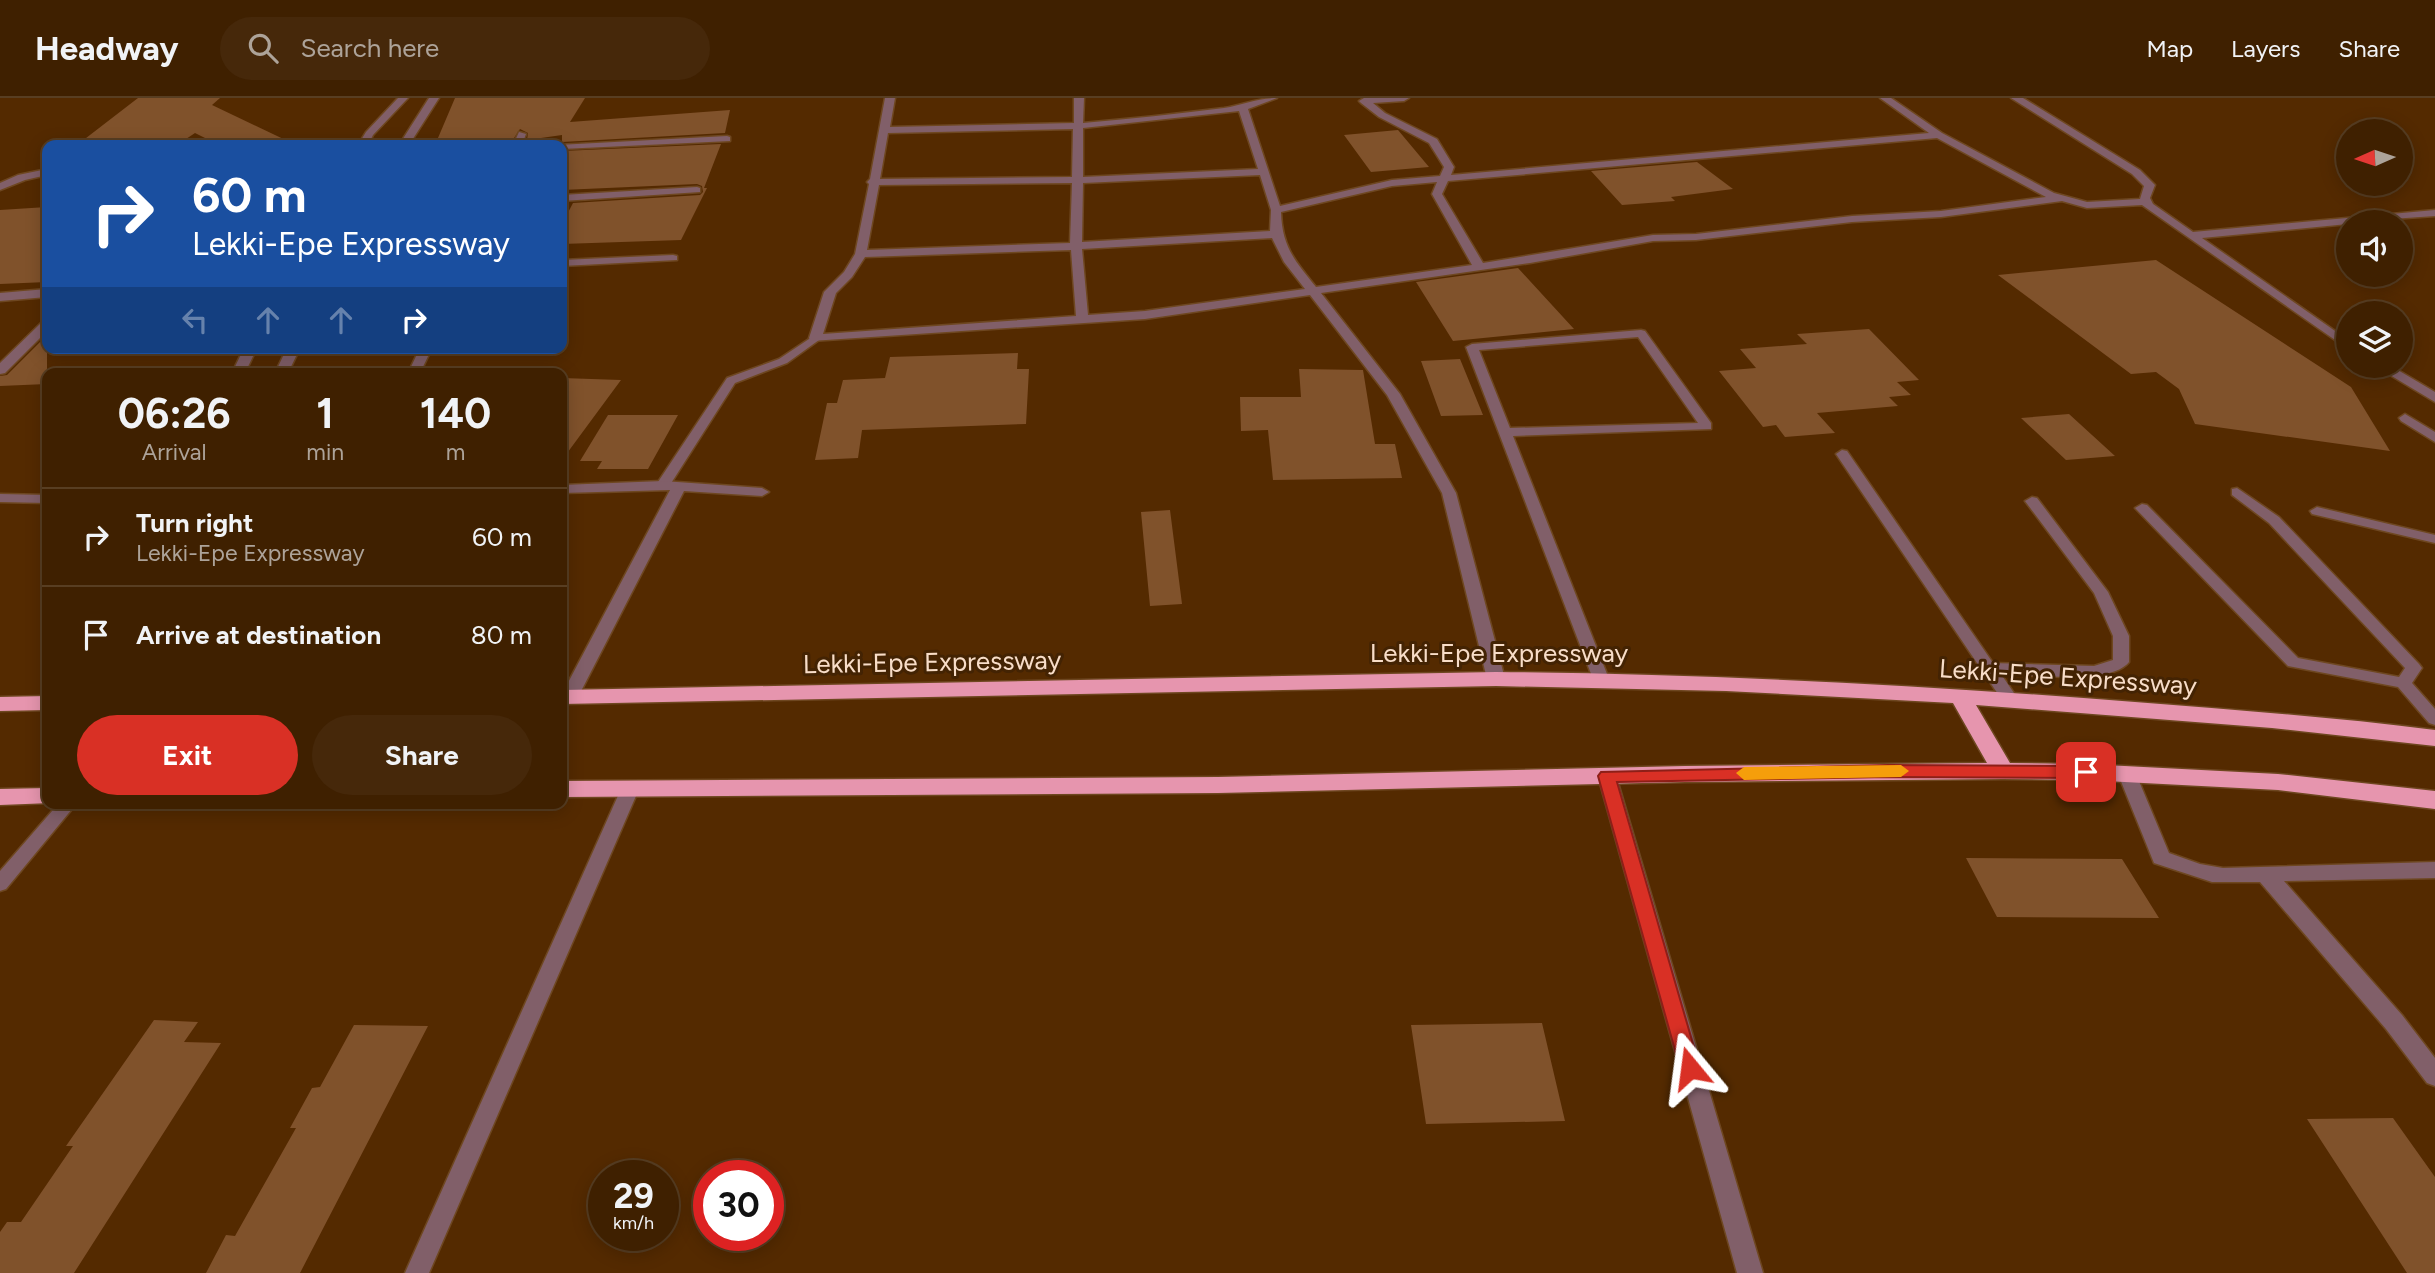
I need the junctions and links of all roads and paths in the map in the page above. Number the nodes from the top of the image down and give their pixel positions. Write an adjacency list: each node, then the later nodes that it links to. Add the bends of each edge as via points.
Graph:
1 (403, 98): 15 (street)
2 (435, 98): 16 (street)
3 (890, 98): 11 (street)
4 (1079, 98): 10 (street)
5 (1272, 98): 9 (street)
6 (1404, 98): 21 (street, via 1364,101 1433,141 1449,167)
7 (1885, 98): 13 (street)
8 (2016, 98): 28 (street, via 2136,172 2150,185)
9 (1243, 108): 10 (street); 19 (street)
10 (1078, 125): 11 (street); 22 (street)
11 (882, 130): 23 (street)
12 (522, 134): 17 (lane)
13 (1940, 135): 21 (street); 27 (street)
14 (727, 139): 18 (lane)
15 (366, 140)
16 (407, 140)
17 (519, 140)
18 (567, 146)
19 (1264, 172): 22 (street); 29 (street)
20 (42, 173): 24 (street)
21 (1446, 179): 29 (street, via 1392,183); 37 (street, via 1437,194)
22 (1079, 180): 23 (street); 33 (street)
23 (872, 181): 34 (street)
24 (0, 187)
25 (697, 190): 26 (lane)
26 (567, 198)
27 (2063, 198): 28 (street, via 2087,205); 37 (street, via 1941,214 1653,238)
28 (2147, 202): 32 (street)
29 (1276, 210): 31 (street)
30 (2435, 213): 32 (street)
31 (1276, 234): 33 (street); 38 (street, via 1290,262)
32 (2191, 236): 43 (street)
33 (1076, 246): 34 (street); 41 (street)
34 (861, 254): 44 (street, via 830,292)
35 (673, 258): 36 (lane)
36 (567, 263)
37 (1479, 267): 38 (street)
38 (1316, 292): 41 (street); 63 (street, via 1394,394 1449,493)
39 (42, 293): 40 (street)
40 (0, 297)
41 (1082, 320): 44 (street)
42 (42, 329): 45 (street)
43 (2336, 337)
44 (815, 338): 52 (lane, via 783,361 731,381)
45 (0, 370)
46 (2402, 378): 47 (street)
47 (2435, 398)
48 (2405, 418): 50 (lane)
49 (1506, 432): 49 (lane, via 1472,347 1641,333 1707,426); 64 (lane)
50 (2435, 438)
51 (1842, 454): 62 (lane)
52 (671, 485): 53 (street); 54 (street); 66 (street)
53 (567, 489)
54 (762, 492)
55 (2236, 492): 65 (lane, via 2274,520 2414,667)
56 (0, 498): 57 (street)
57 (42, 499)
58 (2032, 501): 62 (lane, via 2101,593 2121,636 2121,662 2094,671)
59 (2142, 508): 65 (lane, via 2293,663)
60 (2316, 511): 61 (lane)
61 (2435, 539)
62 (1991, 668): 69 (lane)
63 (1496, 678): 64 (highway, Lekki-Epe Expressway); 68 (highway, Lekki-Epe Expressway)
64 (1601, 679): 67 (highway, Lekki-Epe Expressway)
65 (2403, 682): 72 (lane)
66 (567, 693)
67 (1960, 696): 69 (highway, Lekki-Epe Expressway); 74 (highway)
68 (567, 697)
69 (2010, 699): 73 (highway, Lekki-Epe Expressway)
70 (42, 703): 71 (highway)
71 (0, 704)
72 (2435, 719)
73 (2435, 738)
74 (2003, 771): 75 (highway); 76 (highway)
75 (2127, 774): 81 (highway, via 2278,782); 84 (street, via 2161,858 2192,872 2223,877)
76 (1607, 776): 78 (highway, via 1218,785); 88 (street)
77 (567, 789): 78 (highway)
78 (630, 789): 87 (lane)
79 (42, 796): 80 (highway)
80 (0, 797)
81 (2435, 800)
82 (64, 809): 85 (lane)
83 (2435, 870): 84 (street)
84 (2265, 874): 86 (street)
85 (0, 884)
86 (2435, 1076)
87 (417, 1273)
88 (1750, 1273)

